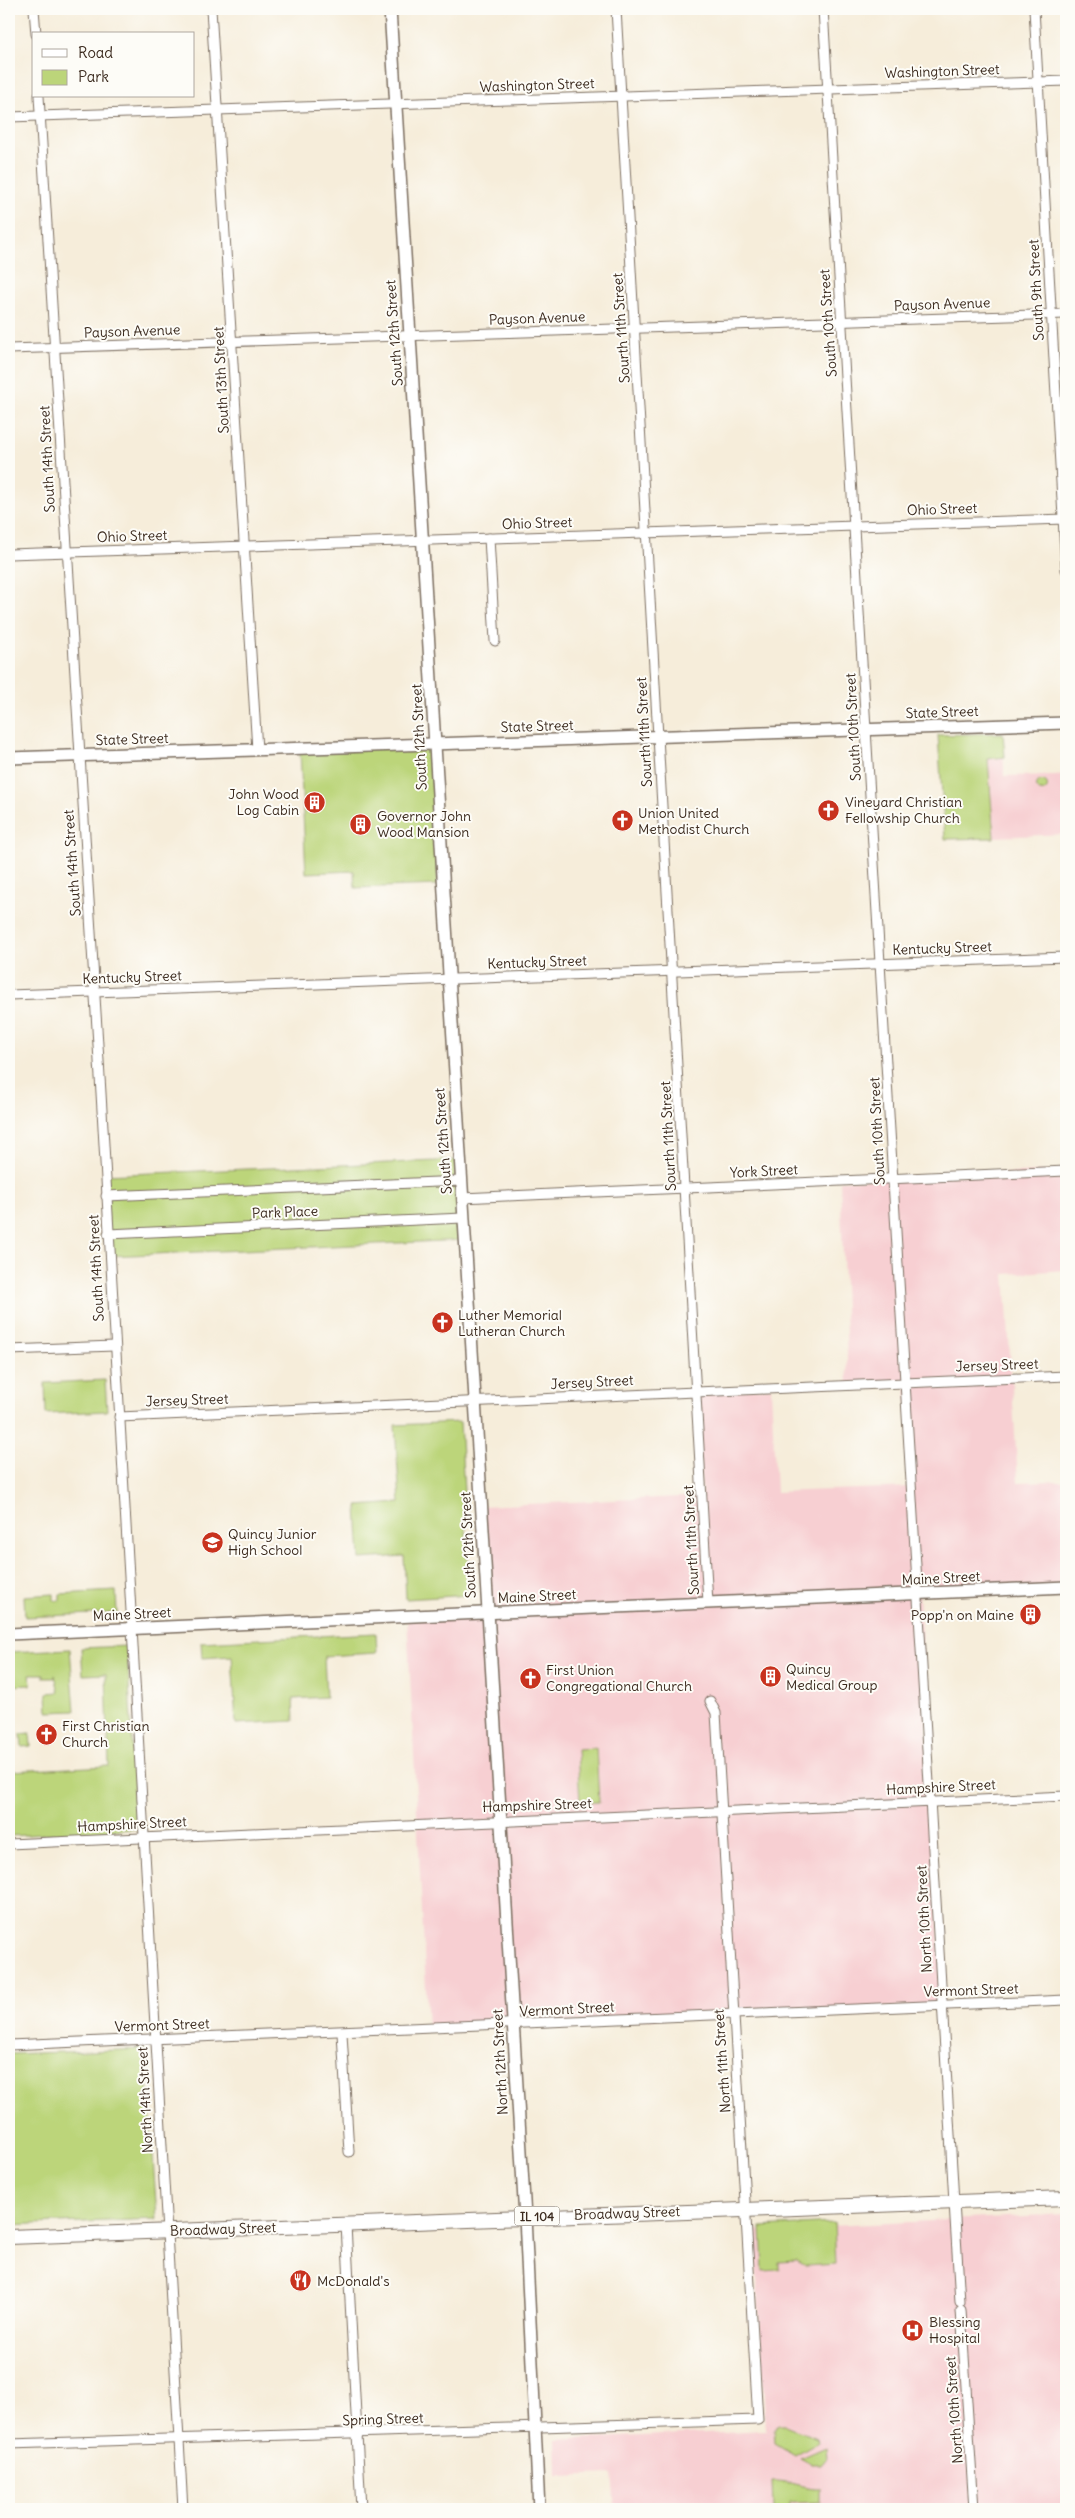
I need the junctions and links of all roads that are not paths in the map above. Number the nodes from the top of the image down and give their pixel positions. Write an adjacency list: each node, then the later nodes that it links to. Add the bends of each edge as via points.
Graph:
1 (34, 9): 7 (street)
2 (211, 9): 14 (street, South 13th Street)
3 (390, 9): 13 (street, South 12th Street)
4 (616, 9): 11 (street, Sourth 11th Street)
5 (823, 9): 10 (street, South 10th Street)
6 (1034, 9): 9 (street, South 9th Street)
7 (36, 32)
8 (1066, 81): 9 (street, Washington Street)
9 (1038, 82): 10 (street, Washington Street); 17 (street, South 9th Street)
10 (828, 89): 11 (street, Washington Street); 19 (street, South 10th Street)
11 (621, 96): 13 (street, Washington Street); 20 (street, Sourth 11th Street)
12 (39, 98): 16 (street, South 14th Street)
13 (396, 103): 14 (street, Washington Street); 21 (street, South 12th Street)
14 (218, 109): 16 (street, Washington Street); 22 (street, South 13th Street)
15 (9, 116): 16 (street, Washington Street)
16 (40, 116): 23 (street, South 14th Street)
17 (1052, 314): 18 (street, Payson Avenue); 19 (street, Payson Avenue); 25 (street, South 9th Street)
18 (1066, 314)
19 (842, 322): 20 (street, Payson Avenue); 26 (street, South 10th Street)
20 (635, 328): 21 (street, Payson Avenue); 27 (street, Sourth 11th Street)
21 (410, 336): 22 (street, Payson Avenue); 29 (street, South 12th Street)
22 (232, 342): 23 (street, Payson Avenue); 30 (street, South 13th Street)
23 (54, 348): 24 (street, Payson Avenue); 31 (street, South 14th Street)
24 (9, 349)
25 (1065, 519): 26 (street, Ohio Street); 33 (street, South 9th Street)
26 (855, 526): 27 (street, Ohio Street); 36 (street, South 10th Street)
27 (647, 533): 28 (street, Ohio Street); 37 (street, Sourth 11th Street)
28 (489, 538): 29 (street, Ohio Street); 34 (street)
29 (422, 540): 30 (street, Ohio Street); 38 (street, South 12th Street)
30 (244, 546): 31 (street, Ohio Street); 39 (street, South 13th Street)
31 (66, 552): 32 (street, Ohio Street); 40 (street, South 14th Street)
32 (9, 554)
33 (1066, 570)
34 (495, 641)
35 (1066, 723): 36 (street, State Street)
36 (867, 730): 37 (street, State Street); 43 (street, South 10th Street)
37 (658, 737): 38 (street, State Street); 44 (street, Sourth 11th Street)
38 (435, 744): 39 (street, State Street); 45 (street, South 12th Street)
39 (257, 750): 40 (street, State Street)
40 (79, 756): 41 (street, State Street); 46 (street, South 14th Street)
41 (9, 758)
42 (1066, 956): 43 (street, Kentucky Street)
43 (881, 964): 44 (street, Kentucky Street); 49 (street, South 10th Street)
44 (672, 972): 45 (street, Kentucky Street); 51 (street, Sourth 11th Street)
45 (448, 979): 46 (street, Kentucky Street); 50 (street, South 12th Street)
46 (94, 992): 47 (street, Kentucky Street); 52 (street, South 14th Street)
47 (9, 995)
48 (1066, 1172): 49 (street, York Street)
49 (894, 1179): 51 (street, York Street); 59 (street, South 10th Street)
50 (461, 1181): 52 (street, Park Place); 53 (street, South 12th Street)
51 (684, 1188): 53 (street, York Street); 60 (street, Sourth 11th Street)
52 (106, 1196): 55 (street, South 14th Street)
53 (462, 1198): 54 (street, South 12th Street)
54 (463, 1218): 55 (street, Park Place); 61 (street, South 12th Street)
55 (108, 1234): 56 (street, South 14th Street)
56 (114, 1346): 57 (street); 62 (street, South 14th Street)
57 (9, 1350)
58 (1066, 1376): 59 (street, Jersey Street)
59 (906, 1382): 60 (street, Jersey Street); 64 (street, South 10th Street)
60 (696, 1392): 61 (street, Jersey Street); 65 (street, Sourth 11th Street)
61 (474, 1401): 62 (street, Jersey Street); 66 (street, South 12th Street)
62 (119, 1417): 67 (street, South 14th Street)
63 (1066, 1587): 64 (street, Maine Street)
64 (918, 1594): 65 (street, Maine Street); 71 (street, North 10th Street)
65 (708, 1603): 66 (street, Maine Street)
66 (487, 1613): 67 (street, Maine Street); 73 (street, North 12th Street)
67 (131, 1629): 68 (street, Maine Street); 74 (street, North 14th Street)
68 (9, 1634)
69 (710, 1701): 72 (street, North 11th Street, via 716,1713)
70 (1066, 1796): 71 (street, Hampshire Street)
71 (931, 1802): 72 (street, Hampshire Street); 77 (street, North 10th Street)
72 (721, 1811): 73 (street, Hampshire Street); 78 (street, North 11th Street)
73 (500, 1821): 74 (street, Hampshire Street); 79 (street, North 12th Street)
74 (145, 1837): 75 (street, Hampshire Street); 81 (street, North 14th Street)
75 (9, 1844)
76 (1066, 2000): 77 (street, Vermont Street)
77 (943, 2005): 78 (street, Vermont Street); 85 (street, North 10th Street)
78 (733, 2014): 79 (street, Vermont Street); 86 (street, North 11th Street)
79 (513, 2025): 80 (street, Vermont Street); 87 (street, North 12th Street)
80 (342, 2032): 81 (street, Vermont Street); 83 (street)
81 (156, 2039): 82 (street, Vermont Street); 89 (street, North 14th Street)
82 (9, 2046)
83 (349, 2152)
84 (1066, 2198): 85 (main road, Broadway Street / IL 104)
85 (954, 2202): 86 (main road, Broadway Street / IL 104); 99 (street, North 10th Street)
86 (746, 2210): 87 (main road, Broadway Street / IL 104); 91 (street, North 11th Street)
87 (525, 2217): 88 (main road, Broadway Street / IL 104); 92 (street, North 12th Street)
88 (346, 2224): 89 (main road, Broadway Street / IL 104); 93 (street)
89 (167, 2231): 90 (main road, Broadway Street / IL 104); 94 (street, North 14th Street)
90 (9, 2237)
91 (758, 2420): 92 (street, Spring Street)
92 (535, 2428): 93 (street, Spring Street); 98 (street, North 12th Street)
93 (357, 2434): 94 (street, Spring Street); 97 (street)
94 (179, 2439): 95 (street, Spring Street); 96 (street, North 14th Street)
95 (9, 2444)
96 (183, 2509)
97 (361, 2509)
98 (539, 2509)
99 (974, 2509)

